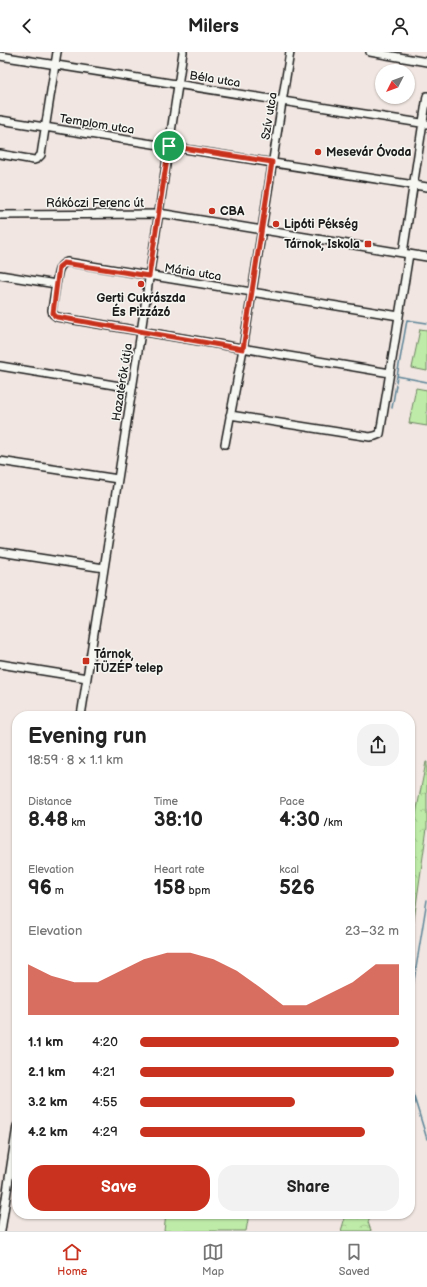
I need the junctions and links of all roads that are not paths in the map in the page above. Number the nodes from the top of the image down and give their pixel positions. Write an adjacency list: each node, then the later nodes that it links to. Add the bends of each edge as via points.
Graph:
1 (57, 52): 7 (street)
2 (183, 52): 8 (street, Hazatérők útja)
3 (290, 52): 10 (street, Szív utca)
4 (370, 52): 6 (street)
5 (0, 56): 7 (street, Béla utca)
6 (427, 62)
7 (55, 65): 8 (street, Béla utca); 13 (street)
8 (178, 84): 10 (street, Béla utca); 14 (street, Hazatérők útja)
9 (427, 96): 12 (street)
10 (282, 101): 12 (street, Béla utca); 16 (street, Szív utca)
11 (0, 120): 13 (street, Templom utca)
12 (425, 124): 17 (street)
13 (46, 128): 14 (street, Templom utca); 15 (street, via 39,158 34,160)
14 (169, 146): 16 (street, Templom utca); 19 (street, Hazatérők útja)
15 (0, 154)
16 (272, 162): 17 (street, Templom utca); 21 (street, Szív utca)
17 (413, 185): 18 (street, Templom utca); 22 (street)
18 (427, 187)
19 (159, 214): 20 (street, Rákóczi Ferenc út); 21 (street, Rákóczi Ferenc út); 25 (street, Hazatérők útja)
20 (0, 215)
21 (262, 230): 22 (street, Rákóczi Ferenc út); 27 (street, Szív utca)
22 (406, 253): 23 (street, Rákóczi Ferenc út); 28 (street)
23 (427, 257)
24 (0, 275): 26 (street)
25 (149, 276): 26 (street, Mária utca, via 67,262 59,267); 27 (street, Mária utca); 29 (street, Hazatérők útja)
26 (56, 284): 29 (street, Mária utca, via 52,310 55,316)
27 (251, 292): 28 (street, Mária utca); 30 (street, Szív utca)
28 (399, 316): 32 (street)
29 (141, 332): 30 (street); 33 (street, Hazatérők útja)
30 (243, 349): 32 (street); 34 (street, Szív utca)
31 (0, 366): 33 (street)
32 (390, 373): 34 (street, via 380,434 376,436)
33 (132, 388): 37 (street, Hazatérők útja)
34 (230, 415): 35 (street, Szív utca)
35 (225, 444)
36 (0, 460): 37 (street)
37 (118, 479): 39 (street, Hazatérők útja)
38 (0, 552): 39 (street)
39 (104, 568): 41 (street, Hazatérők útja)
40 (0, 664): 41 (street)
41 (87, 678): 42 (street, Hazatérők útja)
42 (82, 711)
43 (12, 1159): 44 (street)
44 (1, 1231)

